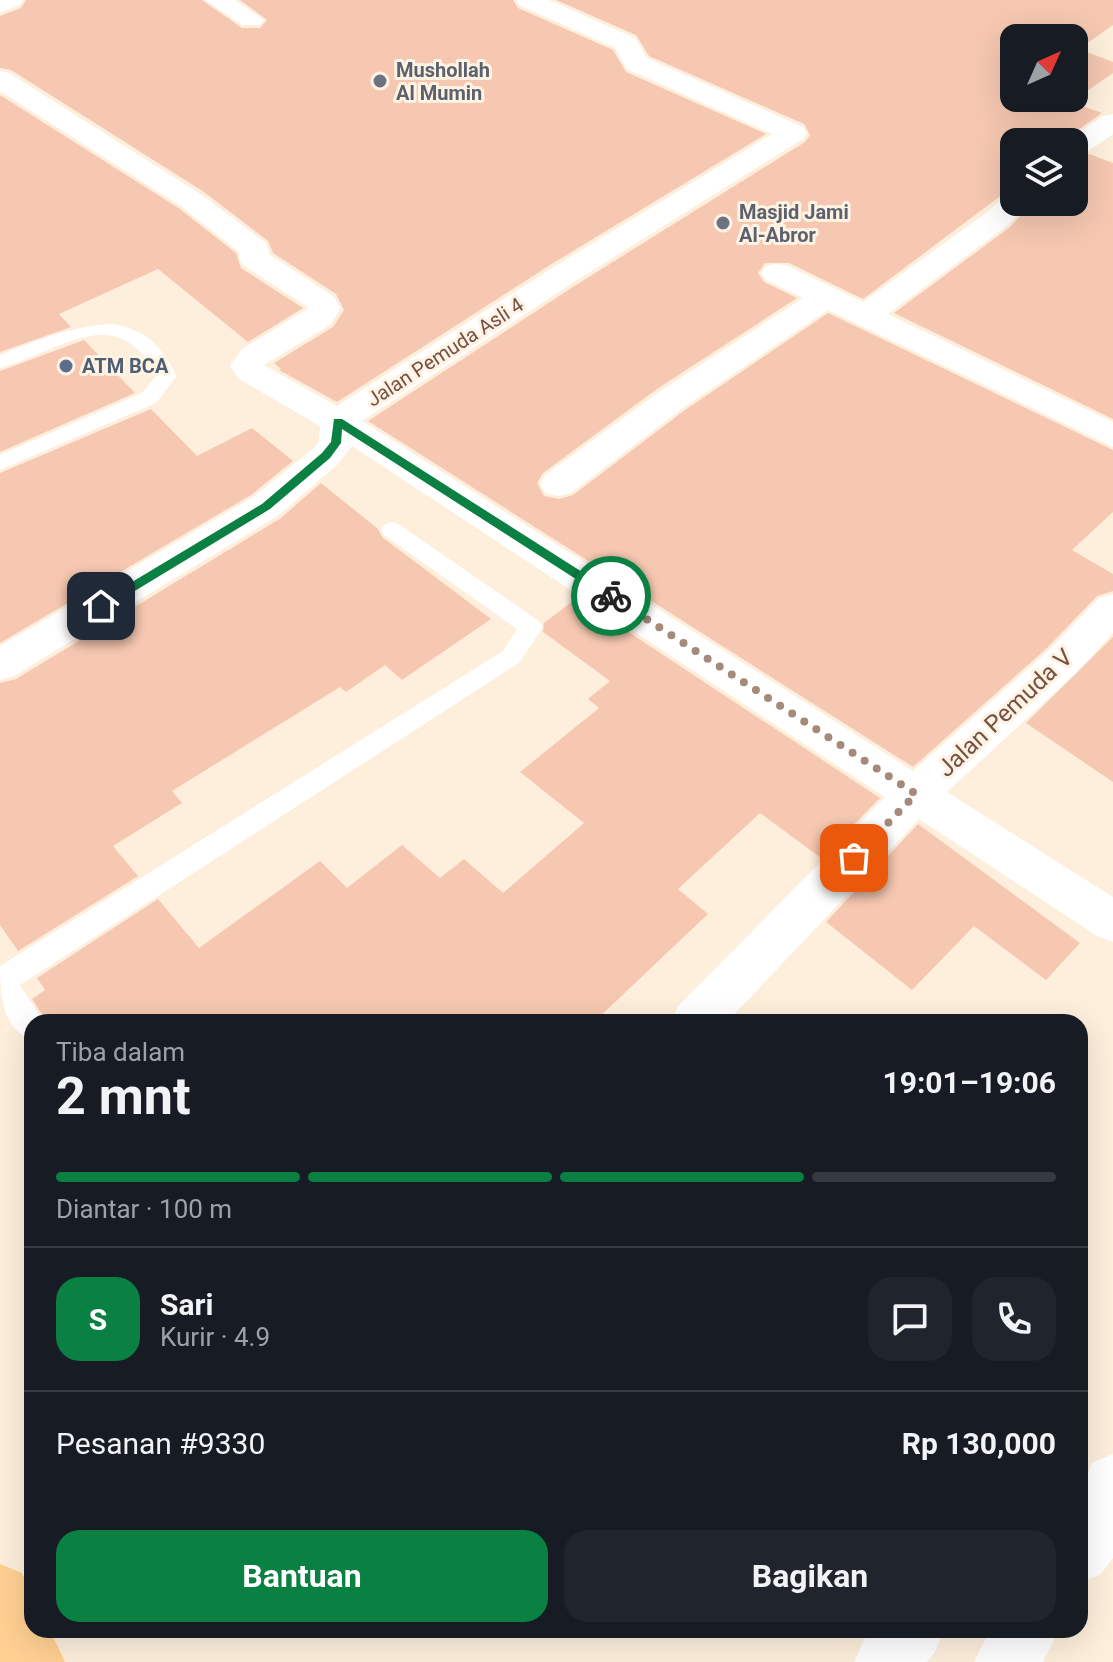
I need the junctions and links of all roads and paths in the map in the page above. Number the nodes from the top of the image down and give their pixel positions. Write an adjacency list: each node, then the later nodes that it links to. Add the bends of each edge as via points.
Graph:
1 (11, 0): 4 (street)
2 (217, 0): 5 (street)
3 (531, 0): 14 (street, Jalan Pemuda Asli 4, via 626,43 636,63 793,133)
4 (0, 6)
5 (251, 20)
6 (0, 79): 14 (street, via 192,201 255,249 254,258 322,303 319,318 254,356 247,366)
7 (1113, 122): 8 (street)
8 (1088, 139)
9 (1000, 216): 12 (street)
10 (777, 273): 11 (street)
11 (827, 296): 12 (street); 17 (street, via 671,400)
12 (867, 314): 15 (street)
13 (0, 362): 16 (lane, via 106,328 139,338 167,376 149,398)
14 (338, 421): 20 (street, via 336,443 326,456 266,506); 21 (street)
15 (1113, 436)
16 (0, 463)
17 (558, 484)
18 (392, 530): 23 (lane, via 531,627 511,657)
19 (1113, 608): 21 (street, Jalan Pemuda V, via 1053,671)
20 (0, 665)
21 (916, 794): 22 (street); 24 (street, Jalan Pemuda V)
22 (1113, 922)
23 (1, 981): 25 (lane)
24 (703, 1014)
25 (24, 1015)
26 (1113, 1467): 27 (street)
27 (1088, 1484)
28 (1113, 1484): 29 (street)
29 (1088, 1542)
30 (0, 1595): 33 (main road)
31 (906, 1638): 34 (street)
32 (1022, 1638): 35 (street)
33 (33, 1662)
34 (886, 1662)
35 (1006, 1662)

